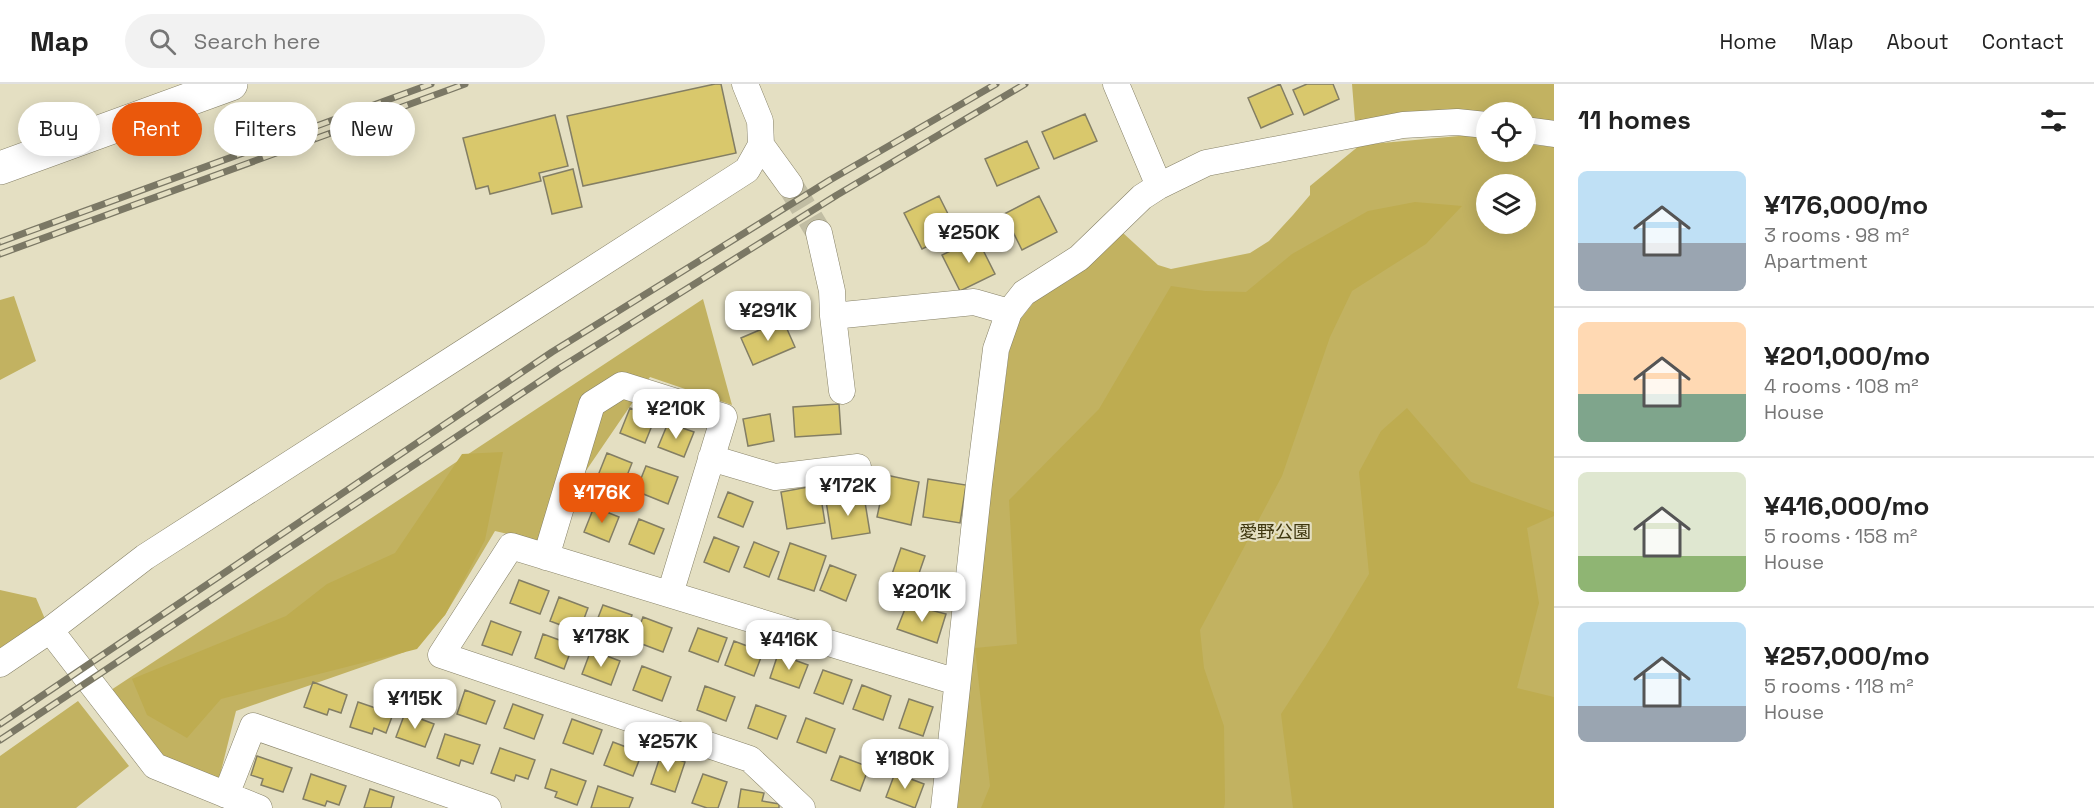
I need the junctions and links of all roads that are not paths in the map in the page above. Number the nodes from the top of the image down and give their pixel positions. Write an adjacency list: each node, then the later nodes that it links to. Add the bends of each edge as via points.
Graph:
1 (231, 84): 8 (street)
2 (745, 84): 7 (street, via 760,122)
3 (1116, 84): 10 (street)
4 (1476, 124): 10 (street, via 1403,125 1206,163)
5 (1536, 132): 6 (street)
6 (1554, 135)
7 (761, 145): 9 (street); 19 (street, via 747,170 145,556)
8 (0, 168)
9 (790, 185)
10 (1159, 186): 12 (street, via 1142,197 1079,258 1024,293)
11 (819, 233): 13 (street, via 832,291)
12 (1009, 312): 13 (street, via 974,302); 21 (street, via 996,349)
13 (833, 316): 14 (street)
14 (842, 392)
15 (711, 458): 16 (street, via 775,477); 17 (street, via 724,417 622,385 592,404); 18 (street)
16 (858, 466)
17 (546, 556): 18 (street); 25 (street, via 511,546 441,655 750,759)
18 (670, 594): 21 (street)
19 (50, 630): 20 (street); 22 (street, via 155,766)
20 (0, 664)
21 (957, 682): 26 (street)
22 (226, 795): 23 (street); 24 (street, via 253,726)
23 (259, 808)
24 (488, 808)
25 (802, 808)
26 (944, 808)

